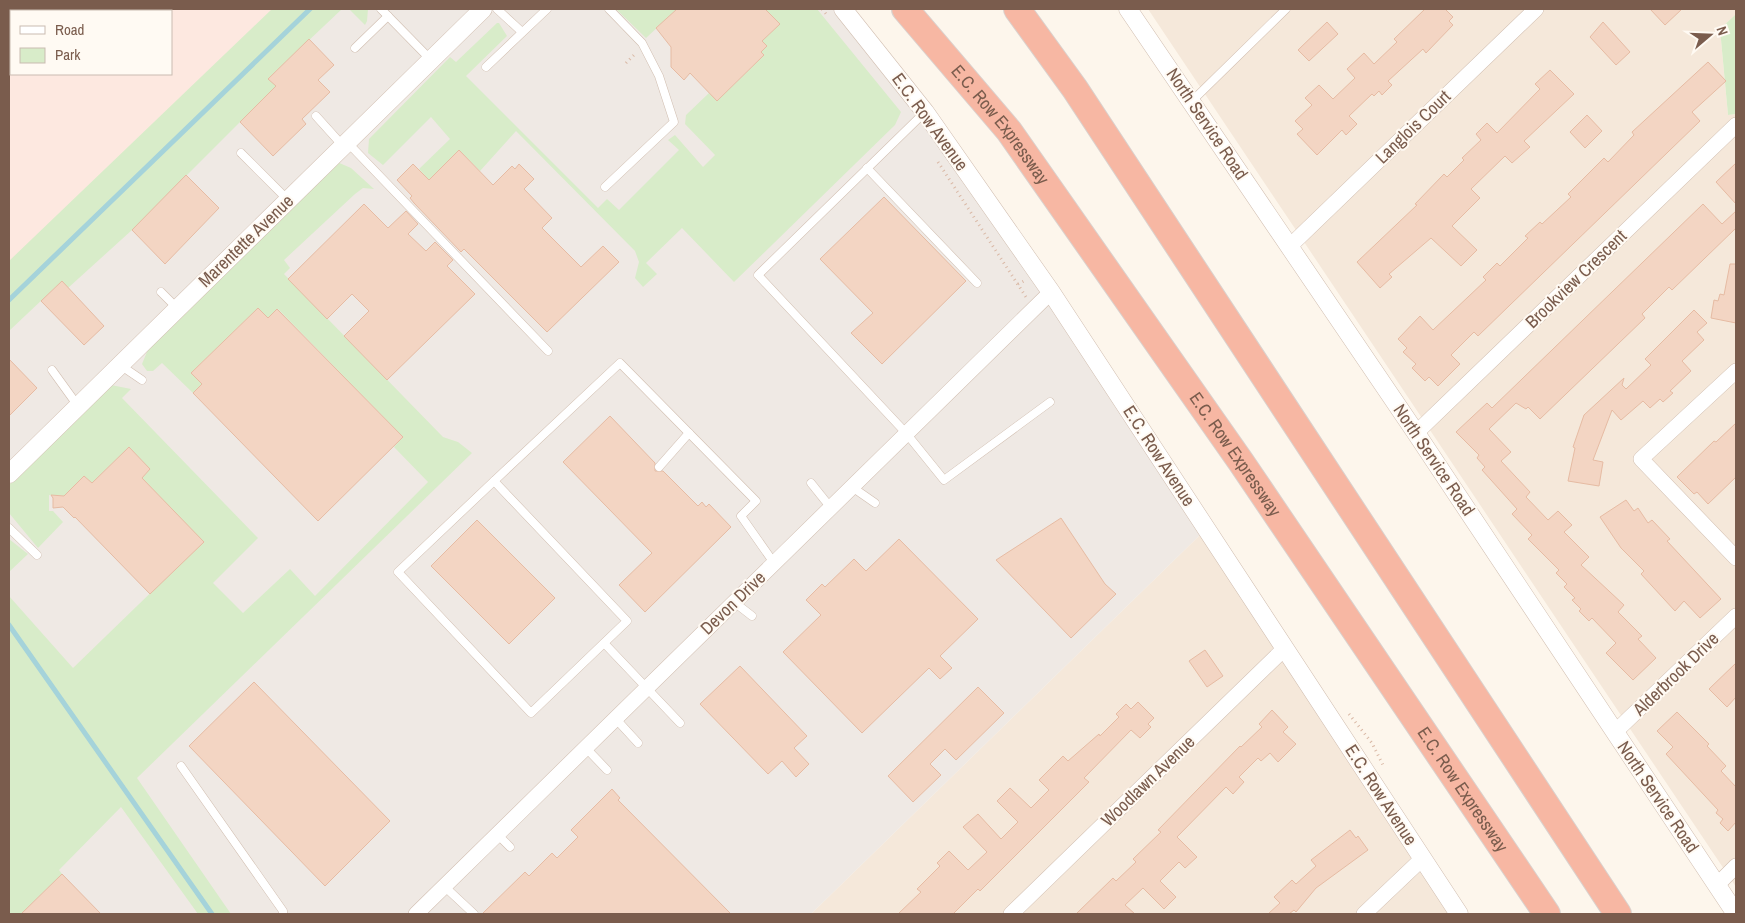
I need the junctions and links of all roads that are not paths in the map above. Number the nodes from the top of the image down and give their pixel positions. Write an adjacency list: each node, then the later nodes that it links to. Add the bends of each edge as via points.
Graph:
1 (381, 9): 12 (lane)
2 (483, 9): 15 (street, Marentette Avenue)
3 (497, 9): 13 (lane)
4 (547, 9): 13 (lane)
5 (609, 9): 24 (lane, via 642,43 659,76 674,122)
6 (843, 9): 18 (street, E.C. Row Avenue)
7 (905, 9): 77 (highway, E.C. Row Expressway, via 1009,131 1241,462)
8 (1017, 9): 78 (highway, via 1081,97)
9 (1128, 9): 17 (street, North Service Road)
10 (1286, 9): 17 (lane)
11 (1536, 9): 26 (street, Langlois Court)
12 (388, 16): 14 (lane); 15 (lane)
13 (522, 32): 16 (lane)
14 (355, 48)
15 (431, 60): 21 (street, Marentette Avenue)
16 (486, 67)
17 (1192, 101): 26 (street, North Service Road)
18 (925, 112): 23 (lane); 29 (street, E.C. Row Avenue)
19 (316, 116): 21 (lane)
20 (1736, 126): 40 (street, Brookview Crescent)
21 (345, 144): 25 (street, Marentette Avenue); 31 (lane)
22 (241, 153): 25 (lane)
23 (867, 168): 27 (lane); 39 (lane, via 758,275)
24 (605, 187)
25 (288, 200): 30 (street, Marentette Avenue)
26 (1290, 246): 40 (street, North Service Road)
27 (977, 283)
28 (161, 292): 30 (lane)
29 (1051, 292): 39 (street, Devon Drive); 56 (street, E.C. Row Avenue)
30 (177, 308): 32 (street, Marentette Avenue)
31 (548, 351)
32 (120, 365): 35 (lane); 37 (street, Marentette Avenue)
33 (52, 370): 37 (lane)
34 (1736, 371): 50 (street, via 1641,459)
35 (142, 380)
36 (1050, 402): 39 (lane, via 944,480)
37 (78, 406): 42 (street, Marentette Avenue)
38 (689, 433): 41 (lane); 43 (lane, via 620,363); 51 (lane, via 756,500 741,516)
39 (906, 433): 45 (street, Devon Drive)
40 (1416, 433): 60 (street, North Service Road)
41 (660, 467)
42 (9, 474)
43 (494, 481): 55 (lane, via 627,621); 55 (lane, via 398,572 531,713)
44 (811, 484): 47 (lane)
45 (852, 487): 46 (lane); 47 (street, Devon Drive)
46 (874, 503)
47 (831, 508): 51 (street, Devon Drive)
48 (9, 528): 49 (lane)
49 (37, 555)
50 (1736, 558)
51 (774, 564): 52 (street, Devon Drive)
52 (734, 602): 53 (lane); 57 (street, Devon Drive)
53 (752, 616)
54 (1736, 616): 60 (street, Alderbrook Drive)
55 (604, 643): 57 (lane)
56 (1285, 648): 67 (street, E.C. Row Avenue); 74 (street, Woodlawn Avenue)
57 (646, 688): 58 (street, Devon Drive); 59 (lane)
58 (615, 718): 61 (lane); 62 (street, Devon Drive)
59 (680, 723)
60 (1615, 732): 69 (street, North Service Road)
61 (638, 743)
62 (586, 748): 64 (lane); 65 (street, Devon Drive)
63 (181, 766): 72 (lane)
64 (607, 770)
65 (497, 834): 66 (lane); 70 (street, Devon Drive)
66 (510, 847)
67 (1423, 858): 75 (street); 76 (street, E.C. Row Avenue)
68 (1736, 866): 69 (street)
69 (1717, 885): 79 (street, North Service Road)
70 (444, 886): 71 (street, Devon Drive); 73 (lane)
71 (423, 912)
72 (283, 914)
73 (474, 914)
74 (1011, 914)
75 (1364, 914)
76 (1459, 914)
77 (1547, 914)
78 (1618, 914)
79 (1736, 914)

